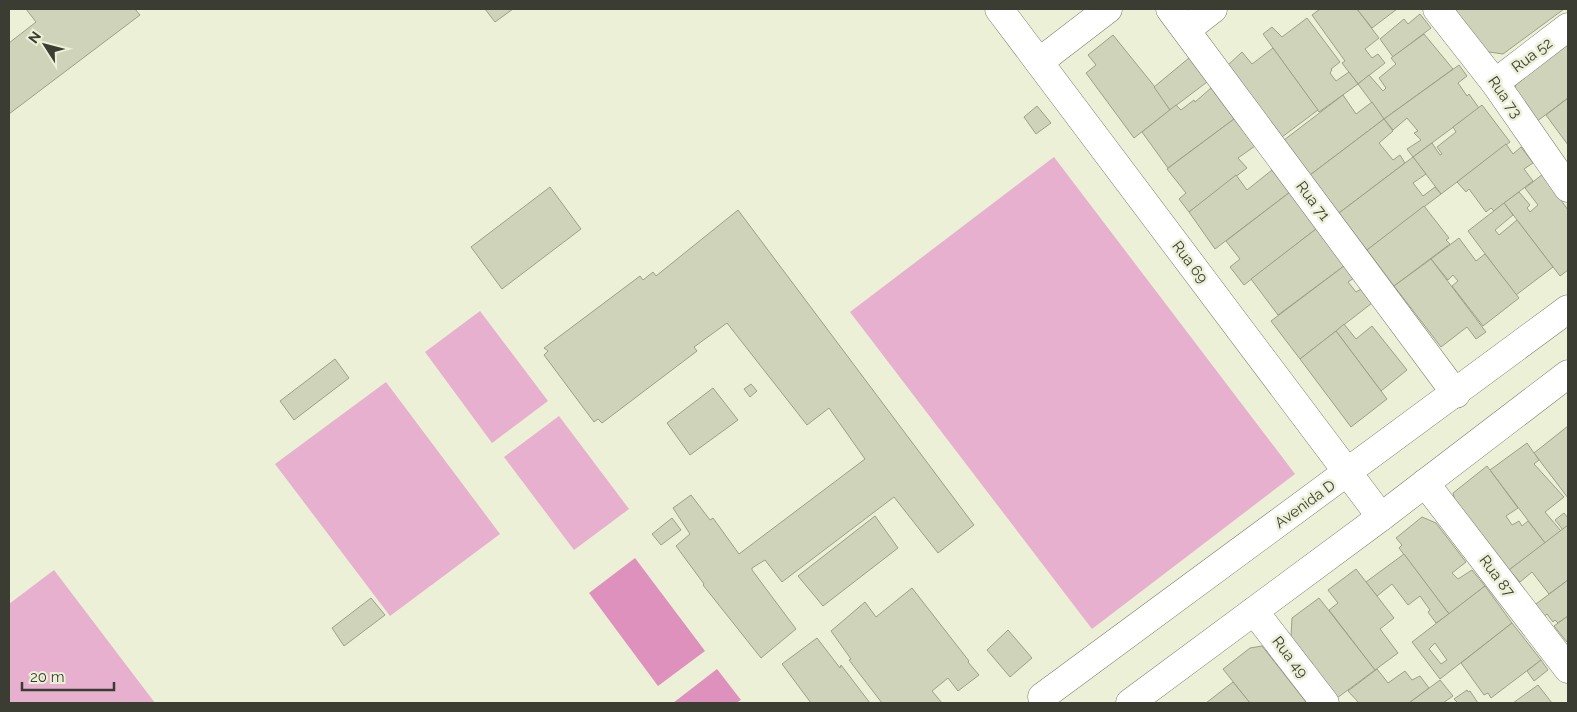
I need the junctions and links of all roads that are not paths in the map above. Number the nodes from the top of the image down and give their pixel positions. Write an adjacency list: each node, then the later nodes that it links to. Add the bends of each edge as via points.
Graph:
1 (999, 9): 7 (street, Rua 69)
2 (1108, 9): 7 (street)
3 (1213, 9): 5 (street)
4 (1437, 9): 8 (street, Rua 73)
5 (1178, 19): 12 (street, Rua 71)
6 (1568, 27): 8 (street, Rua 52)
7 (1039, 62): 13 (street, Rua 69)
8 (1495, 83): 9 (street, Rua 73)
9 (1568, 188)
10 (1568, 309): 12 (street, Avenida D)
11 (1568, 374): 14 (street)
12 (1456, 394): 13 (street, Avenida D)
13 (1348, 472): 15 (street, Rua 69); 18 (street, Avenida D)
14 (1426, 483): 15 (street); 17 (street, Rua 87)
15 (1381, 517): 16 (street)
16 (1254, 611): 20 (street); 21 (street, Rua 49)
17 (1568, 670)
18 (1036, 700): 19 (street, via 1061,698)
19 (1071, 703)
20 (1130, 703)
21 (1326, 703)

